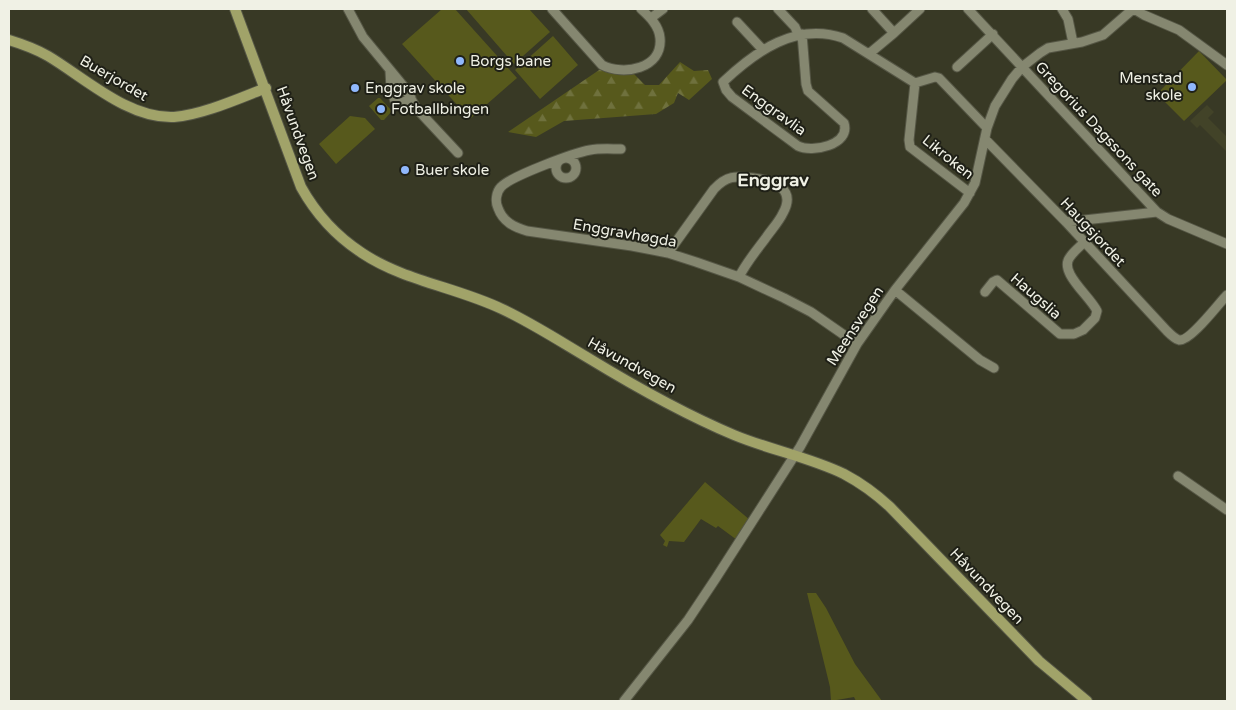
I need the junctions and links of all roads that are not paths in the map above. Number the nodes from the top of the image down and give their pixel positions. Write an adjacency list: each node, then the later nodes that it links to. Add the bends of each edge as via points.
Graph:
1 (235, 9): 26 (main road, Håvundvegen)
2 (348, 9): 24 (street, via 363,37)
3 (552, 9): 12 (street, via 602,65 618,70 646,66 656,54 660,38)
4 (642, 9): 12 (street)
5 (663, 9): 12 (street)
6 (778, 9): 15 (street)
7 (872, 9): 14 (street)
8 (920, 9): 14 (street)
9 (968, 9): 16 (street, Gregorius Dagssons gate)
10 (1062, 9): 18 (street, via 1068,19)
11 (1134, 9): 18 (street, Meensvegen, via 1103,35); 21 (street, Meensvegen, via 1171,26)
12 (651, 18)
13 (737, 22): 19 (street)
14 (894, 32): 20 (street)
15 (800, 34): 19 (street); 19 (street, Enggravlia, via 806,84 812,95 844,123 845,133 832,144 808,150 798,146 726,90 723,82); 20 (street, via 832,34)
16 (993, 34): 22 (street); 23 (street, Gregorius Dagssons gate)
17 (9, 40): 26 (main road, Buerjordet, via 47,56 124,104 148,114 166,117 185,115)
18 (1073, 43): 23 (street, Meensvegen, via 1048,48)
19 (763, 50)
20 (870, 53): 25 (street)
21 (1227, 65)
22 (957, 67)
23 (1022, 67): 28 (street, Meensvegen, via 994,106); 33 (street, Gregorius Dagssons gate)
24 (390, 71): 27 (street, via 405,88); 27 (street, via 394,98 398,102)
25 (916, 83): 28 (street, via 940,78); 32 (street, Likroken, via 910,146)
26 (266, 88): 44 (main road, Håvundvegen, via 306,196 324,221 363,254 399,272 503,309 676,407 736,436)
27 (408, 100): 31 (street)
28 (987, 128): 29 (street, Meensvegen)
29 (985, 139): 32 (street, Meensvegen); 34 (street, Haugsjordet)
30 (621, 149): 37 (street, Enggravhøgda, via 592,150 562,158 510,180 499,188 496,205 513,227 527,231)
31 (458, 153)
32 (970, 193): 39 (street, Meensvegen)
33 (1157, 212): 34 (street); 36 (street, Gregorius Dagssons gate)
34 (1066, 222): 35 (street, Haugsjordet)
35 (1084, 242): 40 (street, Haugslia, via 1069,257 1066,265 1068,273 1097,311 1087,327 1074,334 1060,334 997,280); 41 (street, Haugsjordet, via 1177,340 1191,336)
36 (1227, 244)
37 (668, 253): 38 (street, Enggravhøgda); 38 (street, via 723,180 742,177 771,181 786,196 785,211)
38 (739, 277): 42 (street, Enggravhøgda, via 793,302)
39 (895, 290): 42 (street, Meensvegen); 43 (street)
40 (985, 292)
41 (1227, 294)
42 (857, 344): 44 (street, Meensvegen)
43 (994, 368)
44 (794, 456): 47 (street, Meensvegen, via 688,620); 48 (main road, Håvundvegen, via 845,475 877,496 1039,661)
45 (1178, 476): 46 (street)
46 (1227, 510)
47 (624, 701)
48 (1087, 701)

